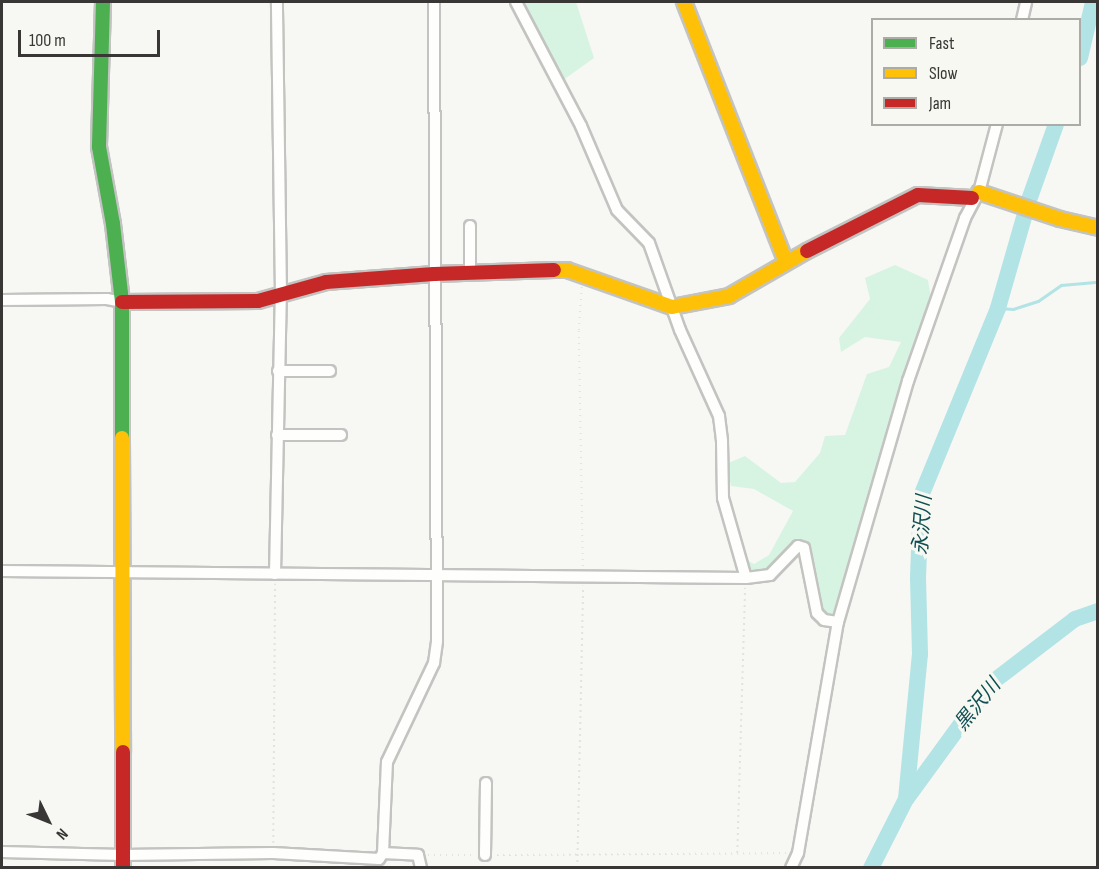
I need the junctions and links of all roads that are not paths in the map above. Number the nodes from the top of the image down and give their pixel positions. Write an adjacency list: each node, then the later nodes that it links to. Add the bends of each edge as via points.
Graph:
1 (103, 2): 17 (street, via 99,147)
2 (277, 2): 15 (street)
3 (434, 2): 14 (street)
4 (516, 2): 18 (street, via 581,126 616,210 649,243)
5 (684, 2): 12 (street)
6 (1026, 2): 7 (street)
7 (1022, 18)
8 (996, 126): 9 (street)
9 (976, 195): 11 (street); 12 (street, via 918,195); 28 (street, via 908,381)
10 (470, 226): 13 (street)
11 (1092, 227)
12 (786, 262): 18 (street, via 729,296)
13 (470, 273): 14 (street); 18 (street, via 567,270)
14 (434, 274): 15 (street, via 326,282); 26 (street)
15 (281, 295): 17 (street, via 258,301); 19 (street)
16 (2, 300): 17 (street)
17 (122, 302): 24 (street)
18 (672, 308): 27 (street, via 719,416 723,498)
19 (278, 371): 20 (street); 21 (street)
20 (330, 371)
21 (277, 435): 22 (street); 25 (street)
22 (341, 435)
23 (2, 571): 24 (street)
24 (121, 572): 25 (street); 33 (street)
25 (275, 574): 26 (street)
26 (435, 575): 27 (street); 31 (street, via 434,663 387,762)
27 (746, 578): 28 (street, via 770,575 798,546 804,548 817,613 824,620)
28 (838, 622): 35 (street, via 798,853)
29 (486, 783): 32 (street)
30 (2, 852): 33 (street)
31 (383, 853): 33 (street, via 379,859 273,853); 34 (street, via 418,855)
32 (485, 855)
33 (123, 861)
34 (421, 867)
35 (791, 867)

